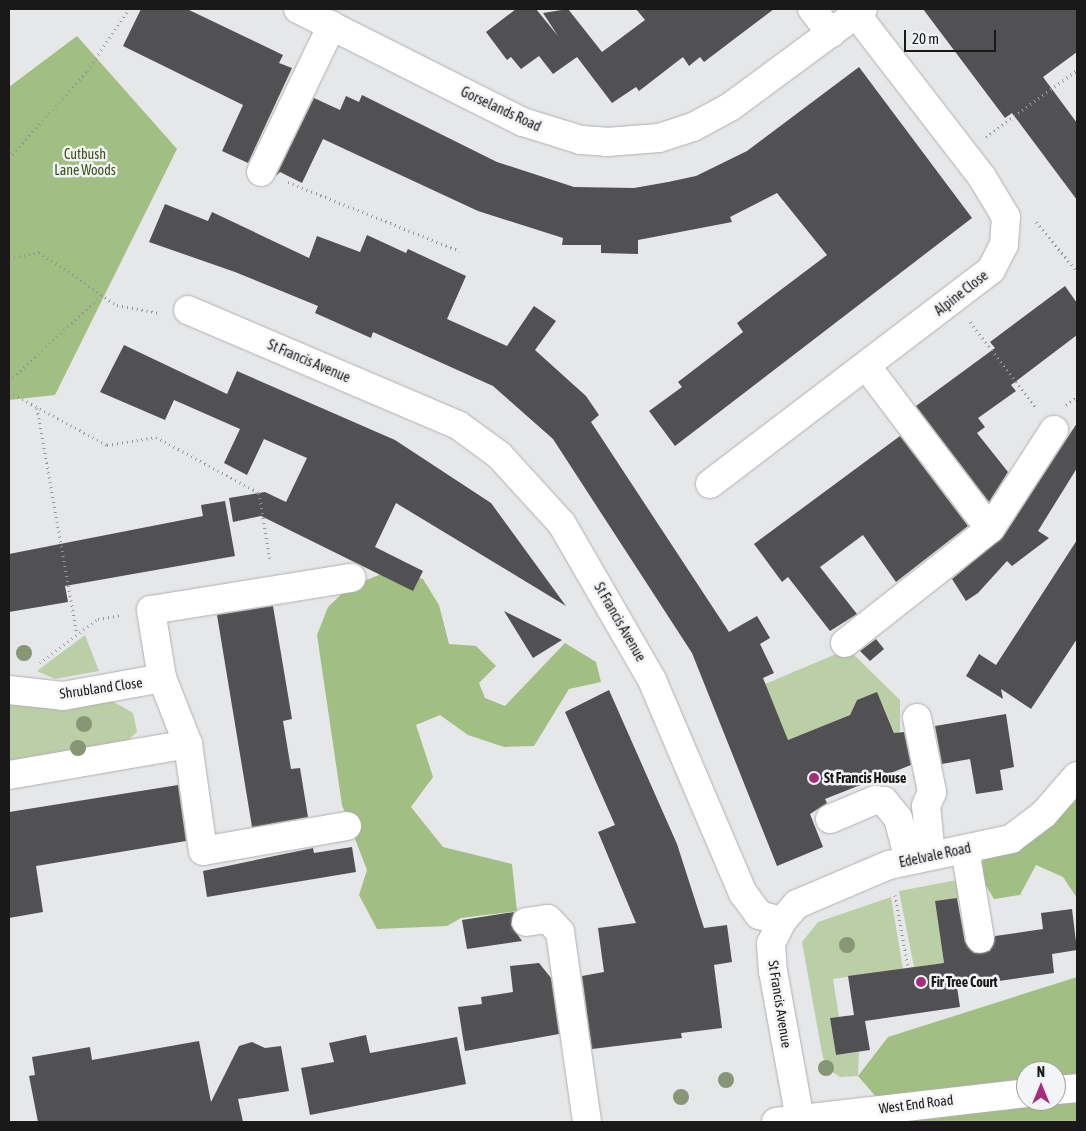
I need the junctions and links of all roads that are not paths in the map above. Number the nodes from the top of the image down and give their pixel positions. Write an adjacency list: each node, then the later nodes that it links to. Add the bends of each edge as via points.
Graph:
1 (298, 9): 4 (street, Gorselands Road)
2 (812, 9): 5 (street)
3 (859, 11): 5 (street, Gorselands Road); 8 (street, Alpine Close, via 1006,217 1004,244 991,270)
4 (332, 25): 5 (street, Gorselands Road, via 523,122 581,140 607,142 659,138 693,127 730,107); 6 (street)
5 (830, 33)
6 (262, 172)
7 (188, 310): 24 (street, St Francis Avenue, via 458,425 499,455 536,492 562,524 652,680 743,893 759,915)
8 (867, 366): 10 (street, Alpine Close); 11 (street)
9 (1054, 430): 11 (street)
10 (710, 484)
11 (990, 529): 13 (street)
12 (351, 578): 14 (street, Shrubland Close, via 151,610)
13 (845, 643)
14 (162, 678): 15 (street, Shrubland Close, via 62,696); 17 (street, Shrubland Close)
15 (9, 690)
16 (917, 718): 23 (street, via 932,792)
17 (188, 744): 18 (street); 21 (street, Shrubland Close, via 203,851)
18 (9, 774)
19 (1077, 776): 22 (street, Edelvale Road, via 1044,814 1011,839)
20 (830, 819): 23 (street, via 875,800 884,801 898,818)
21 (347, 826)
22 (965, 849): 23 (street, Edelvale Road); 26 (street)
23 (910, 860): 24 (street, Edelvale Road, via 796,904)
24 (782, 920): 29 (street, St Francis Avenue, via 771,944)
25 (526, 922): 30 (street, via 548,919 560,932)
26 (980, 939)
27 (1016, 1094): 28 (street, West End Road)
28 (836, 1118): 29 (street, West End Road)
29 (788, 1120)
30 (587, 1122)

